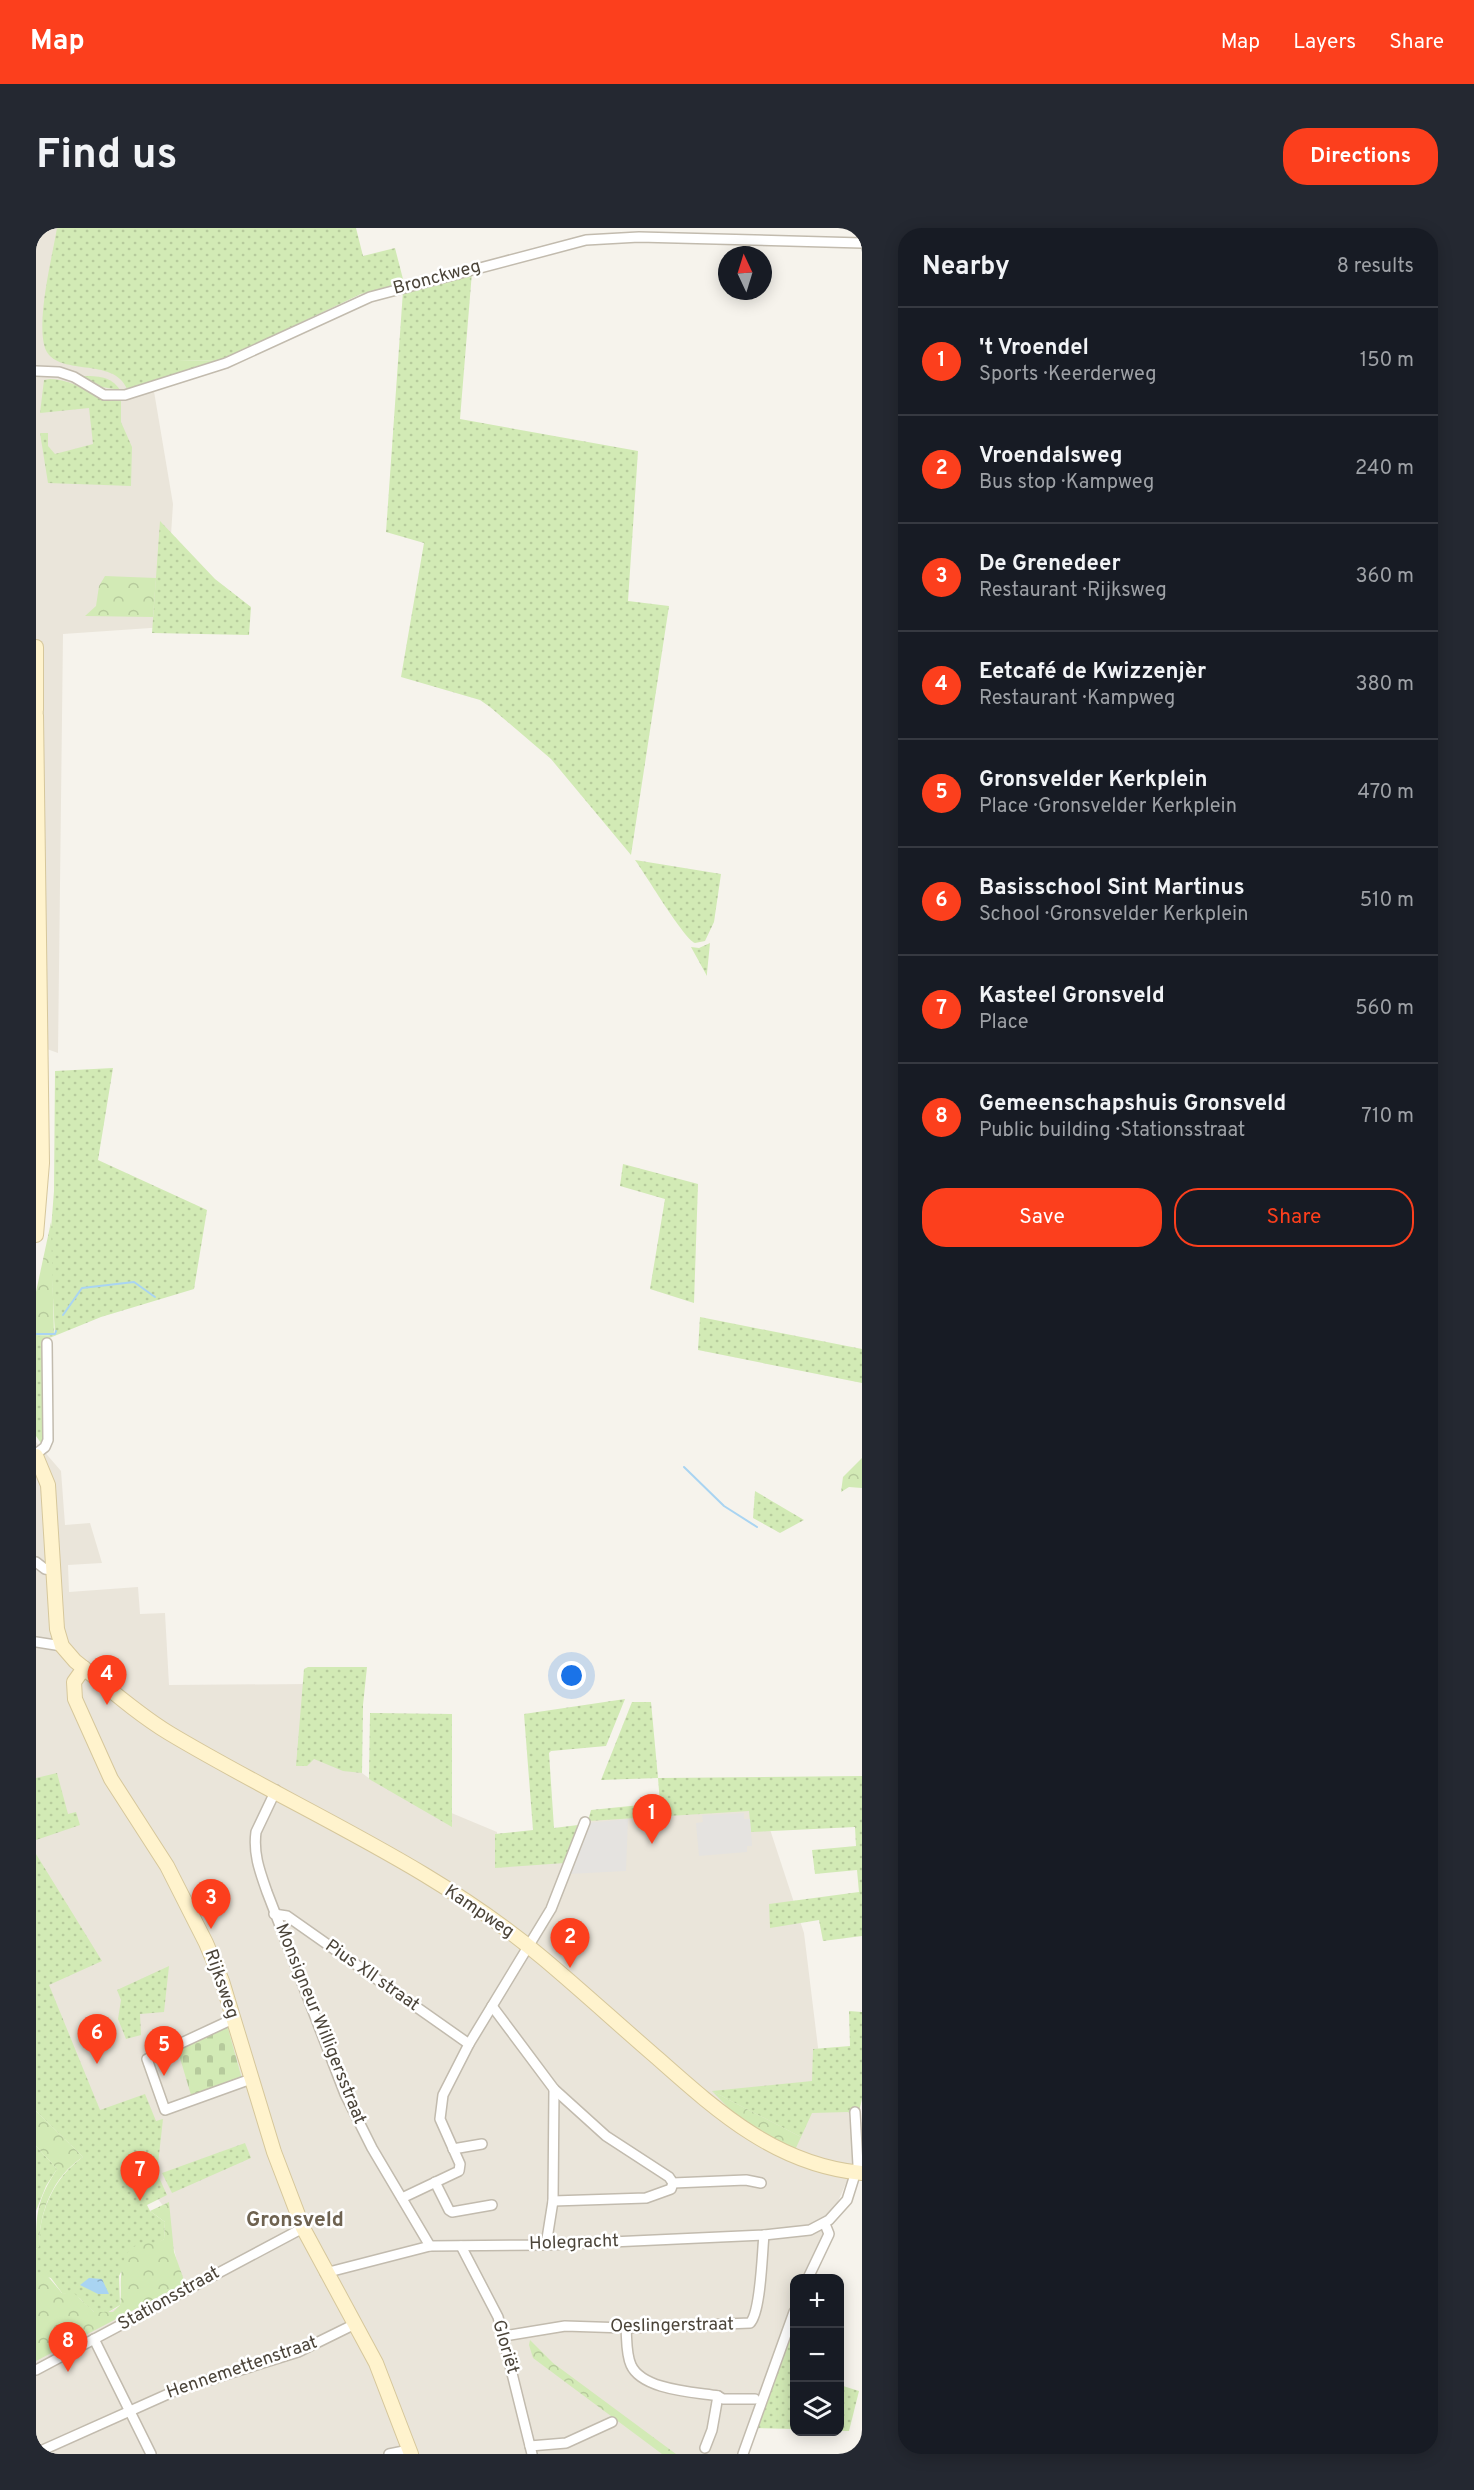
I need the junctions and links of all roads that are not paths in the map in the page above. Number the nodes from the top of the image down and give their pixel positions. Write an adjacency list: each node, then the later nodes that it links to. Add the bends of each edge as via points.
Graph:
1 (862, 243): 2 (street, Bronckweg, via 639,237 586,240 370,297 226,363 125,395 104,395 59,372)
2 (36, 371)
3 (36, 647): 4 (main road)
4 (36, 665): 5 (main road)
5 (36, 710)
6 (36, 715): 7 (main road)
7 (40, 1139): 8 (main road); 9 (main road, via 42,1164)
8 (36, 1178)
9 (36, 1235)
10 (47, 1344): 11 (street, via 48,1438)
11 (36, 1455): 13 (main road, via 48,1485)
12 (36, 1562): 13 (street)
13 (51, 1570): 15 (main road)
14 (36, 1642): 15 (street)
15 (62, 1646): 16 (main road)
16 (84, 1668): 17 (main road, Kampweg, via 169,1733); 22 (main road, Rijksweg, via 72,1691 93,1742 190,1910 212,1955)
17 (276, 1790): 19 (street, Monsigneur Willigersstraat, via 256,1832 256,1859); 20 (main road, Kampweg, via 427,1876)
18 (585, 1822): 20 (street, via 555,1902)
19 (274, 1914): 23 (street, Pius XII straat, via 287,1916); 33 (street, Monsigneur Willigersstraat, via 345,2094)
20 (530, 1947): 21 (street); 29 (main road, Kampweg, via 740,2128 804,2162)
21 (492, 2006): 23 (street); 25 (street)
22 (233, 2019): 24 (main road, Rijksweg); 24 (street, via 147,2059 165,2110)
23 (469, 2044): 28 (street, via 439,2109)
24 (251, 2079): 37 (main road, Rijksweg)
25 (554, 2089): 31 (street, via 606,2136); 34 (street)
26 (855, 2112): 29 (street)
27 (482, 2144): 28 (street)
28 (453, 2149): 30 (street, via 459,2171)
29 (859, 2173): 36 (street, via 845,2203)
30 (435, 2182): 33 (street); 35 (street, via 452,2212)
31 (673, 2183): 32 (street); 34 (street, via 661,2195 646,2198)
32 (762, 2183)
33 (402, 2198): 41 (street, Monsigneur Willigersstraat)
34 (553, 2201): 39 (street)
35 (492, 2205)
36 (825, 2224): 38 (street, Holegracht); 43 (street, via 829,2234)
37 (303, 2228): 42 (main road, Rijksweg); 48 (street, Stationsstraat)
38 (764, 2235): 39 (street, Holegracht); 46 (street, Oeslingerstraat, via 754,2319 750,2323)
39 (546, 2245): 40 (street, Holegracht)
40 (461, 2246): 41 (street, Holegracht); 47 (street, Gloriët)
41 (430, 2247): 42 (street, Holegracht)
42 (325, 2273): 44 (main road, Rijksweg)
43 (810, 2274)
44 (355, 2324): 52 (street, Hennemettenstraat, via 298,2352); 57 (main road, Rijksweg, via 386,2384)
45 (790, 2325): 60 (street)
46 (626, 2328): 47 (street, Oeslingerstraat, via 566,2326); 50 (street, via 628,2360 637,2374 667,2388)
47 (504, 2336): 55 (street, Gloriët)
48 (94, 2339): 49 (street, Stationsstraat); 52 (street)
49 (36, 2370)
50 (718, 2396): 51 (street, via 723,2400); 54 (street)
51 (754, 2399)
52 (128, 2409): 56 (street, Hennemettenstraat); 58 (street)
53 (612, 2422): 55 (street, via 566,2443)
54 (705, 2448)
55 (531, 2450)
56 (36, 2452)
57 (410, 2452): 59 (street)
58 (151, 2454)
59 (389, 2454)
60 (742, 2454)

